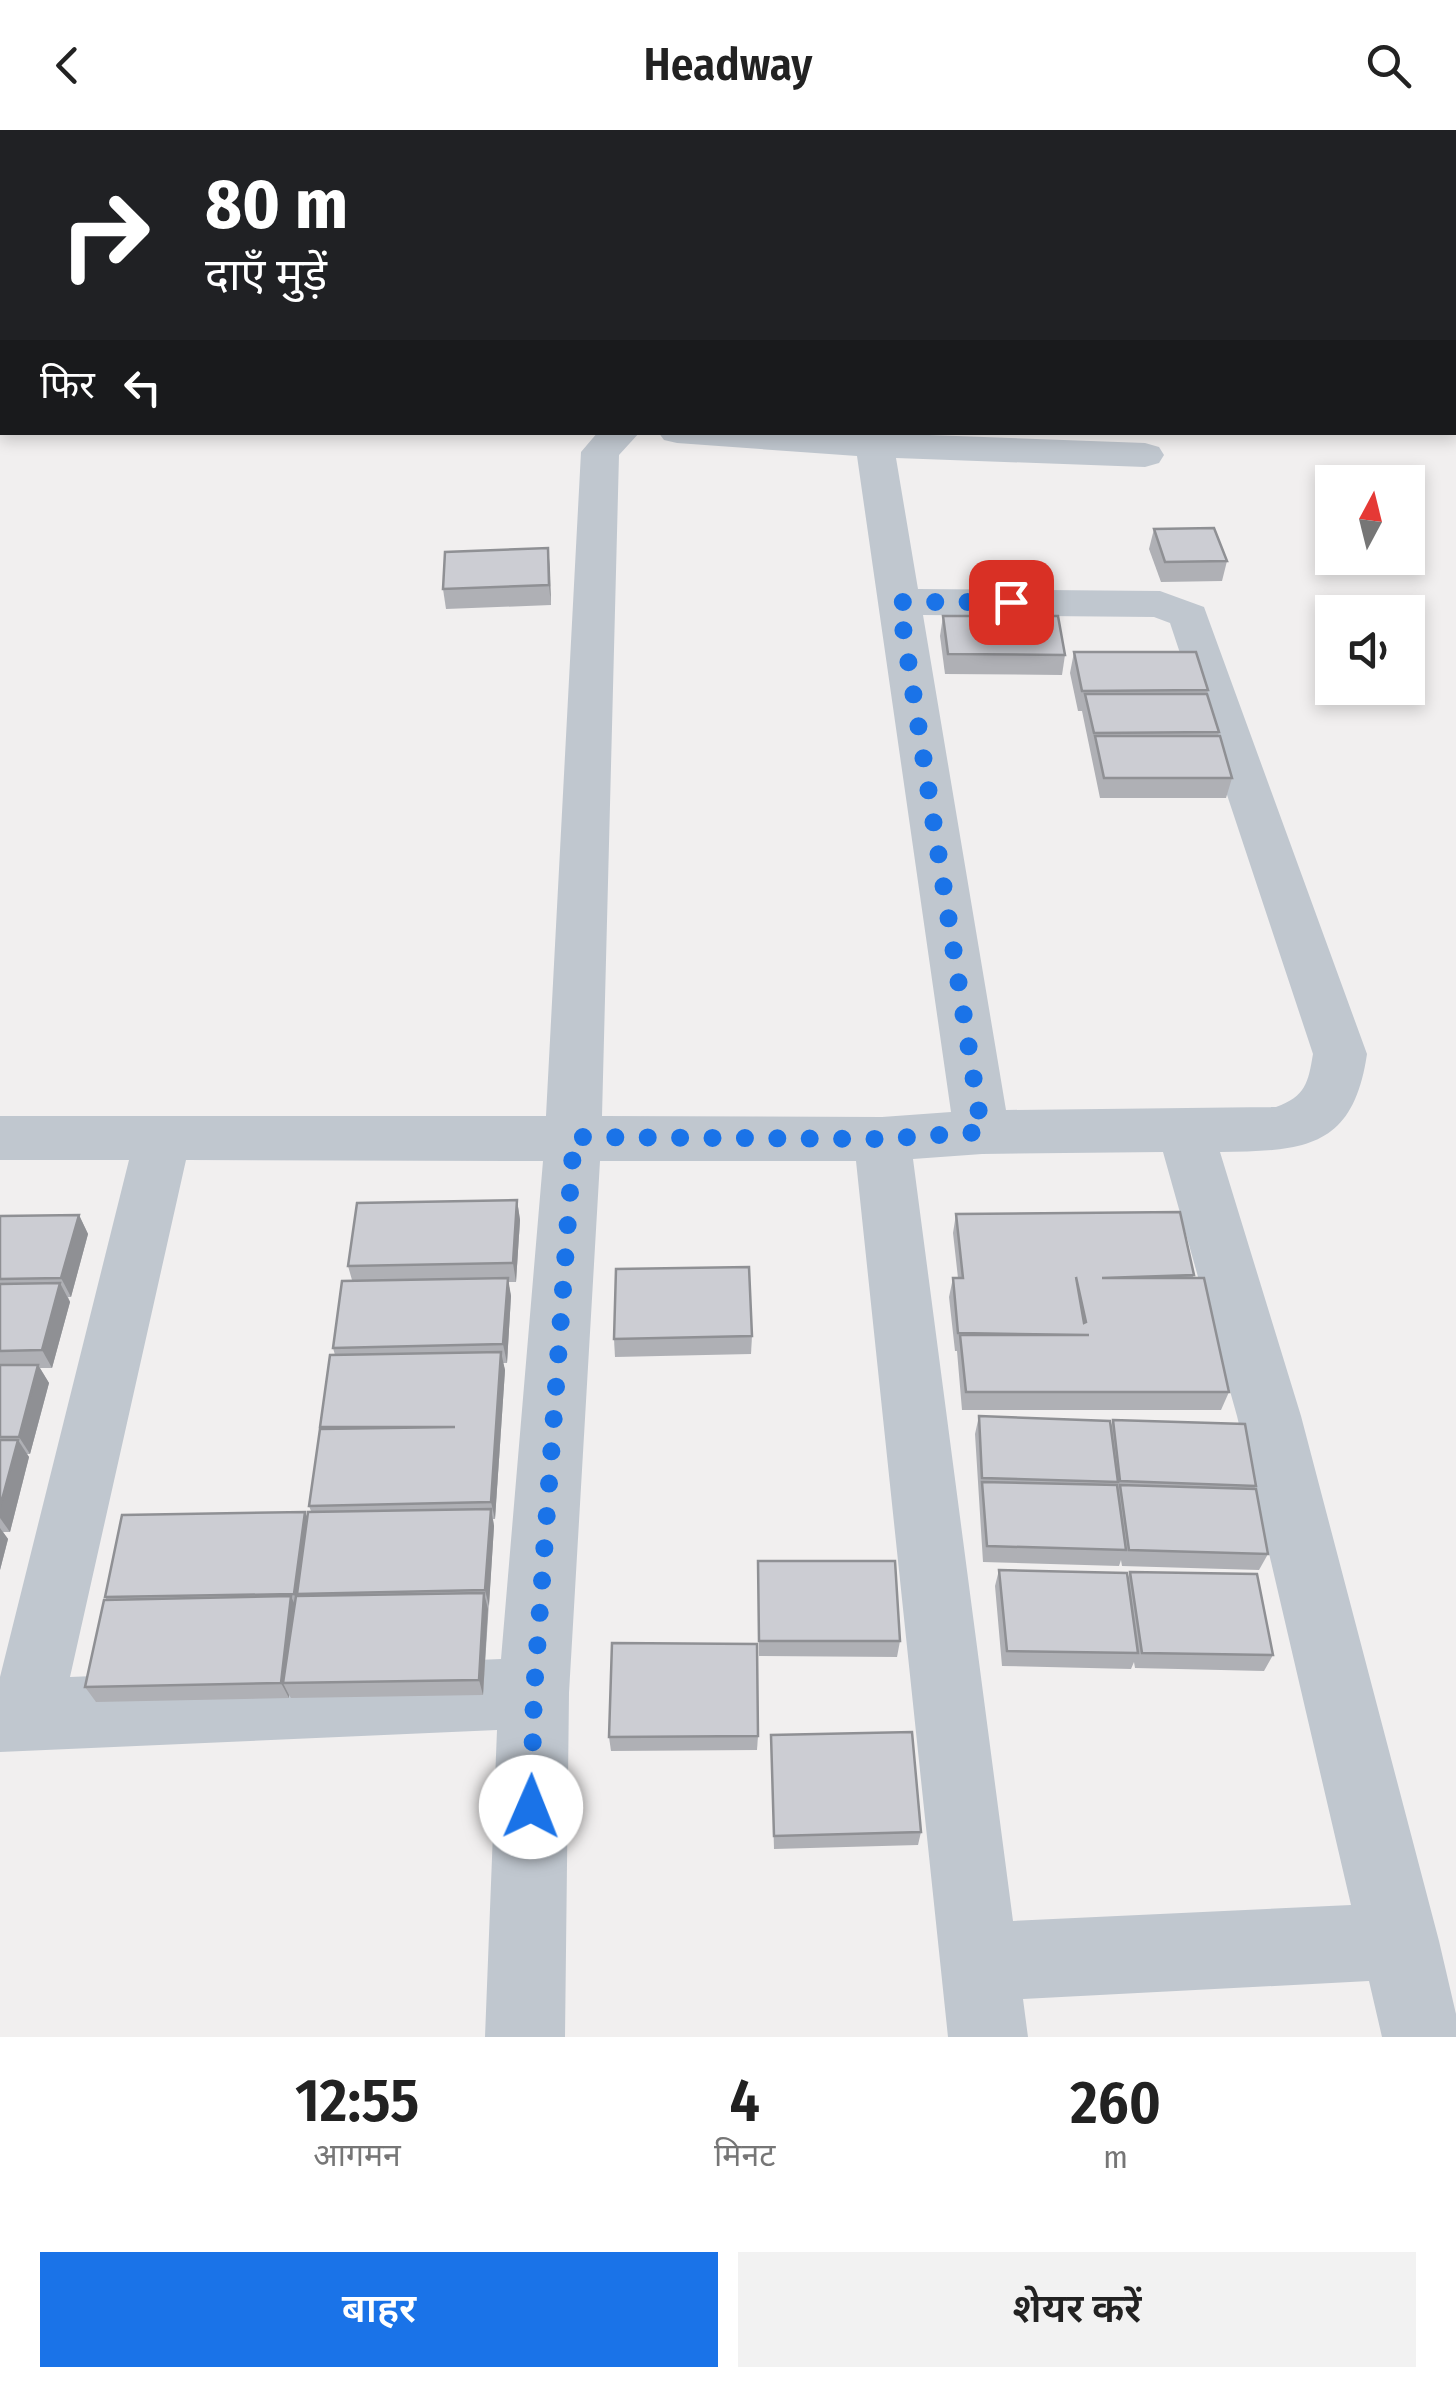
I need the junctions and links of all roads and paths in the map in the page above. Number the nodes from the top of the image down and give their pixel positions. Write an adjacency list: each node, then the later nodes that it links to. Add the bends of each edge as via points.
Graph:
1 (618, 435): 8 (street, via 600,452)
2 (719, 435): 3 (street)
3 (875, 446): 4 (street); 5 (street)
4 (1145, 455)
5 (899, 602): 6 (street); 7 (street, via 1160,604 1189,616 1340,1054 1333,1098 1318,1115 1277,1128)
6 (982, 1132): 7 (street); 10 (street)
7 (1186, 1133): 14 (street, via 1269,1416)
8 (574, 1137): 10 (street); 11 (street); 12 (street)
9 (0, 1138): 11 (street)
10 (882, 1139): 15 (street)
11 (162, 1140): 13 (street)
12 (534, 1692): 13 (street); 16 (street)
13 (13, 1716)
14 (1400, 1942): 15 (street); 18 (street)
15 (980, 1962): 17 (street)
16 (525, 2037)
17 (988, 2037)
18 (1422, 2037)

